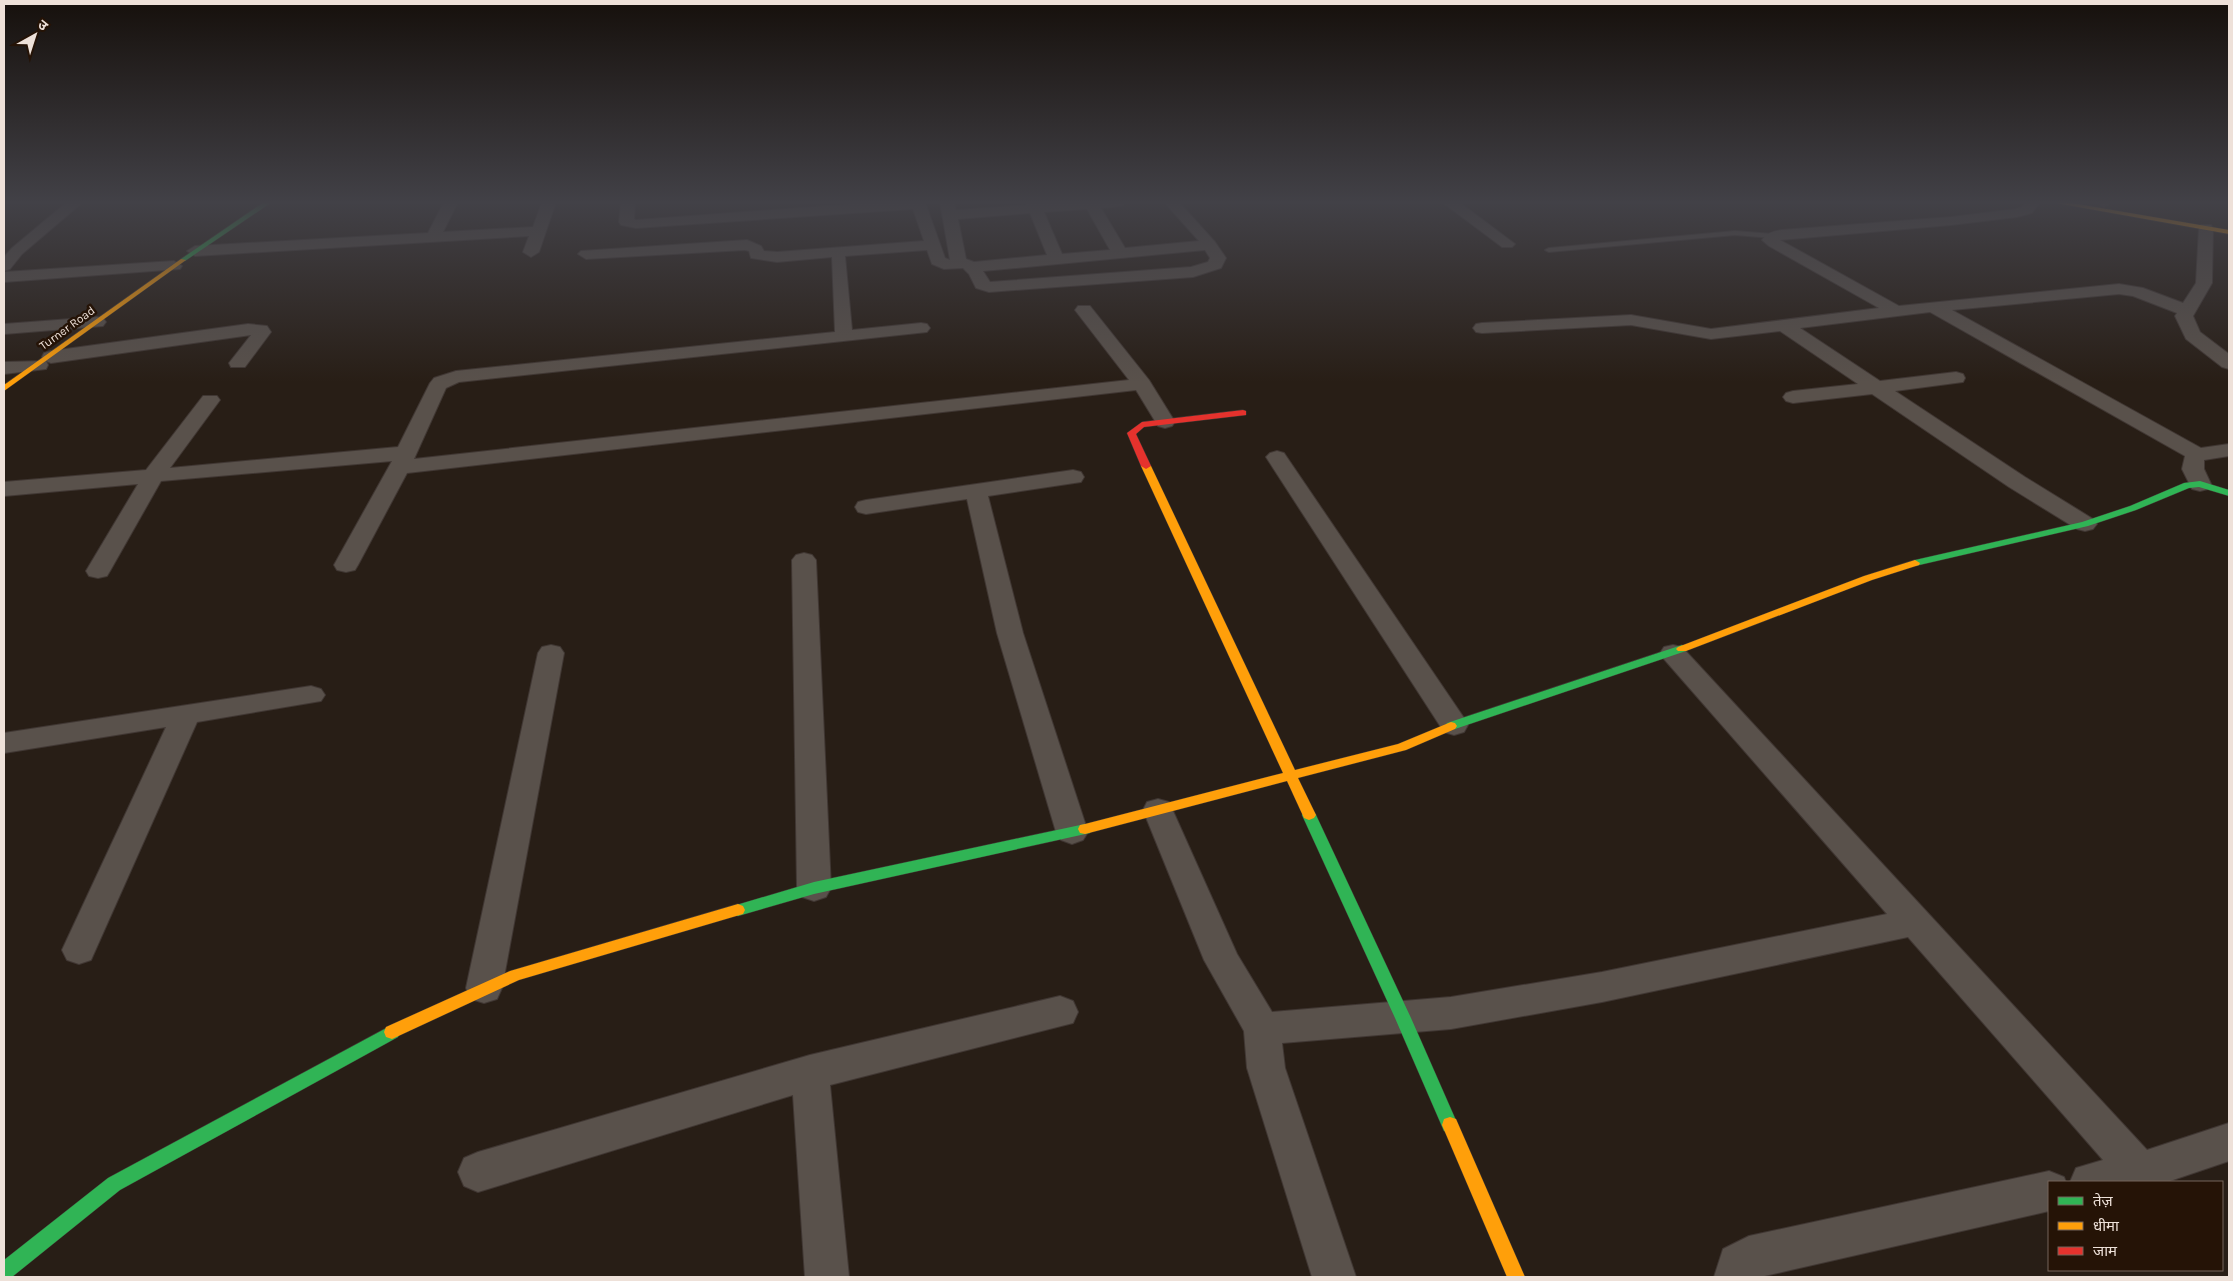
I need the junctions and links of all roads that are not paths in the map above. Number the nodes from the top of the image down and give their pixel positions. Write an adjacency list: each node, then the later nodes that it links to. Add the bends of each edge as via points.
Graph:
1 (180, 262): 9 (main road, Turner Road)
2 (839, 262): 20 (street)
3 (940, 262): 8 (street)
4 (999, 262): 8 (street)
5 (1217, 262): 8 (street, via 1193,272 989,287 982,286 978,272)
6 (1808, 262): 14 (street)
7 (2205, 262): 13 (street, via 2204,283)
8 (965, 264)
9 (174, 266): 10 (street); 15 (main road, Turner Road)
10 (4, 277)
11 (1933, 307): 13 (street, via 2119,289 2137,292); 14 (street); 34 (street)
12 (1084, 310): 26 (street)
13 (2186, 310): 23 (street, via 2184,316 2192,335)
14 (1896, 311): 16 (street)
15 (97, 322): 19 (street); 21 (main road, Turner Road)
16 (1785, 326): 18 (street, via 1711,334 1622,320); 27 (street)
17 (921, 328): 20 (street)
18 (1482, 328)
19 (4, 329)
20 (844, 335): 36 (street, via 447,379 437,387)
21 (45, 361): 22 (street, via 248,329 261,330); 24 (street); 28 (main road, Turner Road)
22 (238, 363)
23 (2229, 363)
24 (4, 368)
25 (1956, 378): 27 (street)
26 (1142, 384): 32 (street); 36 (street)
27 (1876, 388): 29 (street); 44 (street)
28 (4, 390)
29 (1793, 397)
30 (210, 400): 37 (street)
31 (1243, 413): 32 (main road)
32 (1165, 422): 54 (main road, via 1142,425 1131,432)
33 (2229, 450): 34 (street)
34 (2198, 455): 39 (street, via 2194,459 2194,469)
35 (1277, 458): 52 (street)
36 (402, 460): 37 (street); 46 (street)
37 (154, 474): 40 (street); 47 (street)
38 (1073, 477): 41 (street)
39 (2200, 484): 42 (main road); 44 (main road, via 2183,486)
40 (4, 489)
41 (976, 491): 43 (street); 56 (street, via 1010,633)
42 (2229, 493)
43 (866, 507)
44 (2085, 524): 49 (main road, via 1916,563 1868,578)
45 (804, 560): 57 (street)
46 (346, 565)
47 (98, 571)
48 (551, 653): 60 (street)
49 (1673, 653): 52 (main road); 58 (street)
50 (310, 696): 51 (street)
51 (186, 715): 53 (street); 59 (street)
52 (1454, 725): 54 (main road, via 1402,747)
53 (4, 743)
54 (1292, 775): 55 (main road); 62 (main road)
55 (1158, 810): 56 (main road); 63 (street, via 1222,960)
56 (1072, 832): 57 (main road)
57 (814, 888): 60 (main road, via 557,961)
58 (1915, 922): 62 (street, via 1602,987); 67 (street)
59 (79, 950)
60 (484, 988): 70 (main road, via 404,1025 114,1184)
61 (1060, 1012): 64 (street, via 957,1033)
62 (1403, 1018): 63 (street); 73 (main road)
63 (1262, 1029): 72 (street, via 1266,1068)
64 (810, 1072): 66 (street); 71 (street)
65 (2229, 1142): 67 (street)
66 (478, 1172)
67 (2140, 1172): 68 (street)
68 (2096, 1181)
69 (2048, 1191): 74 (street, via 1749,1258 1740,1262)
70 (4, 1272)
71 (827, 1277)
72 (1334, 1277)
73 (1516, 1277)
74 (1736, 1277)

